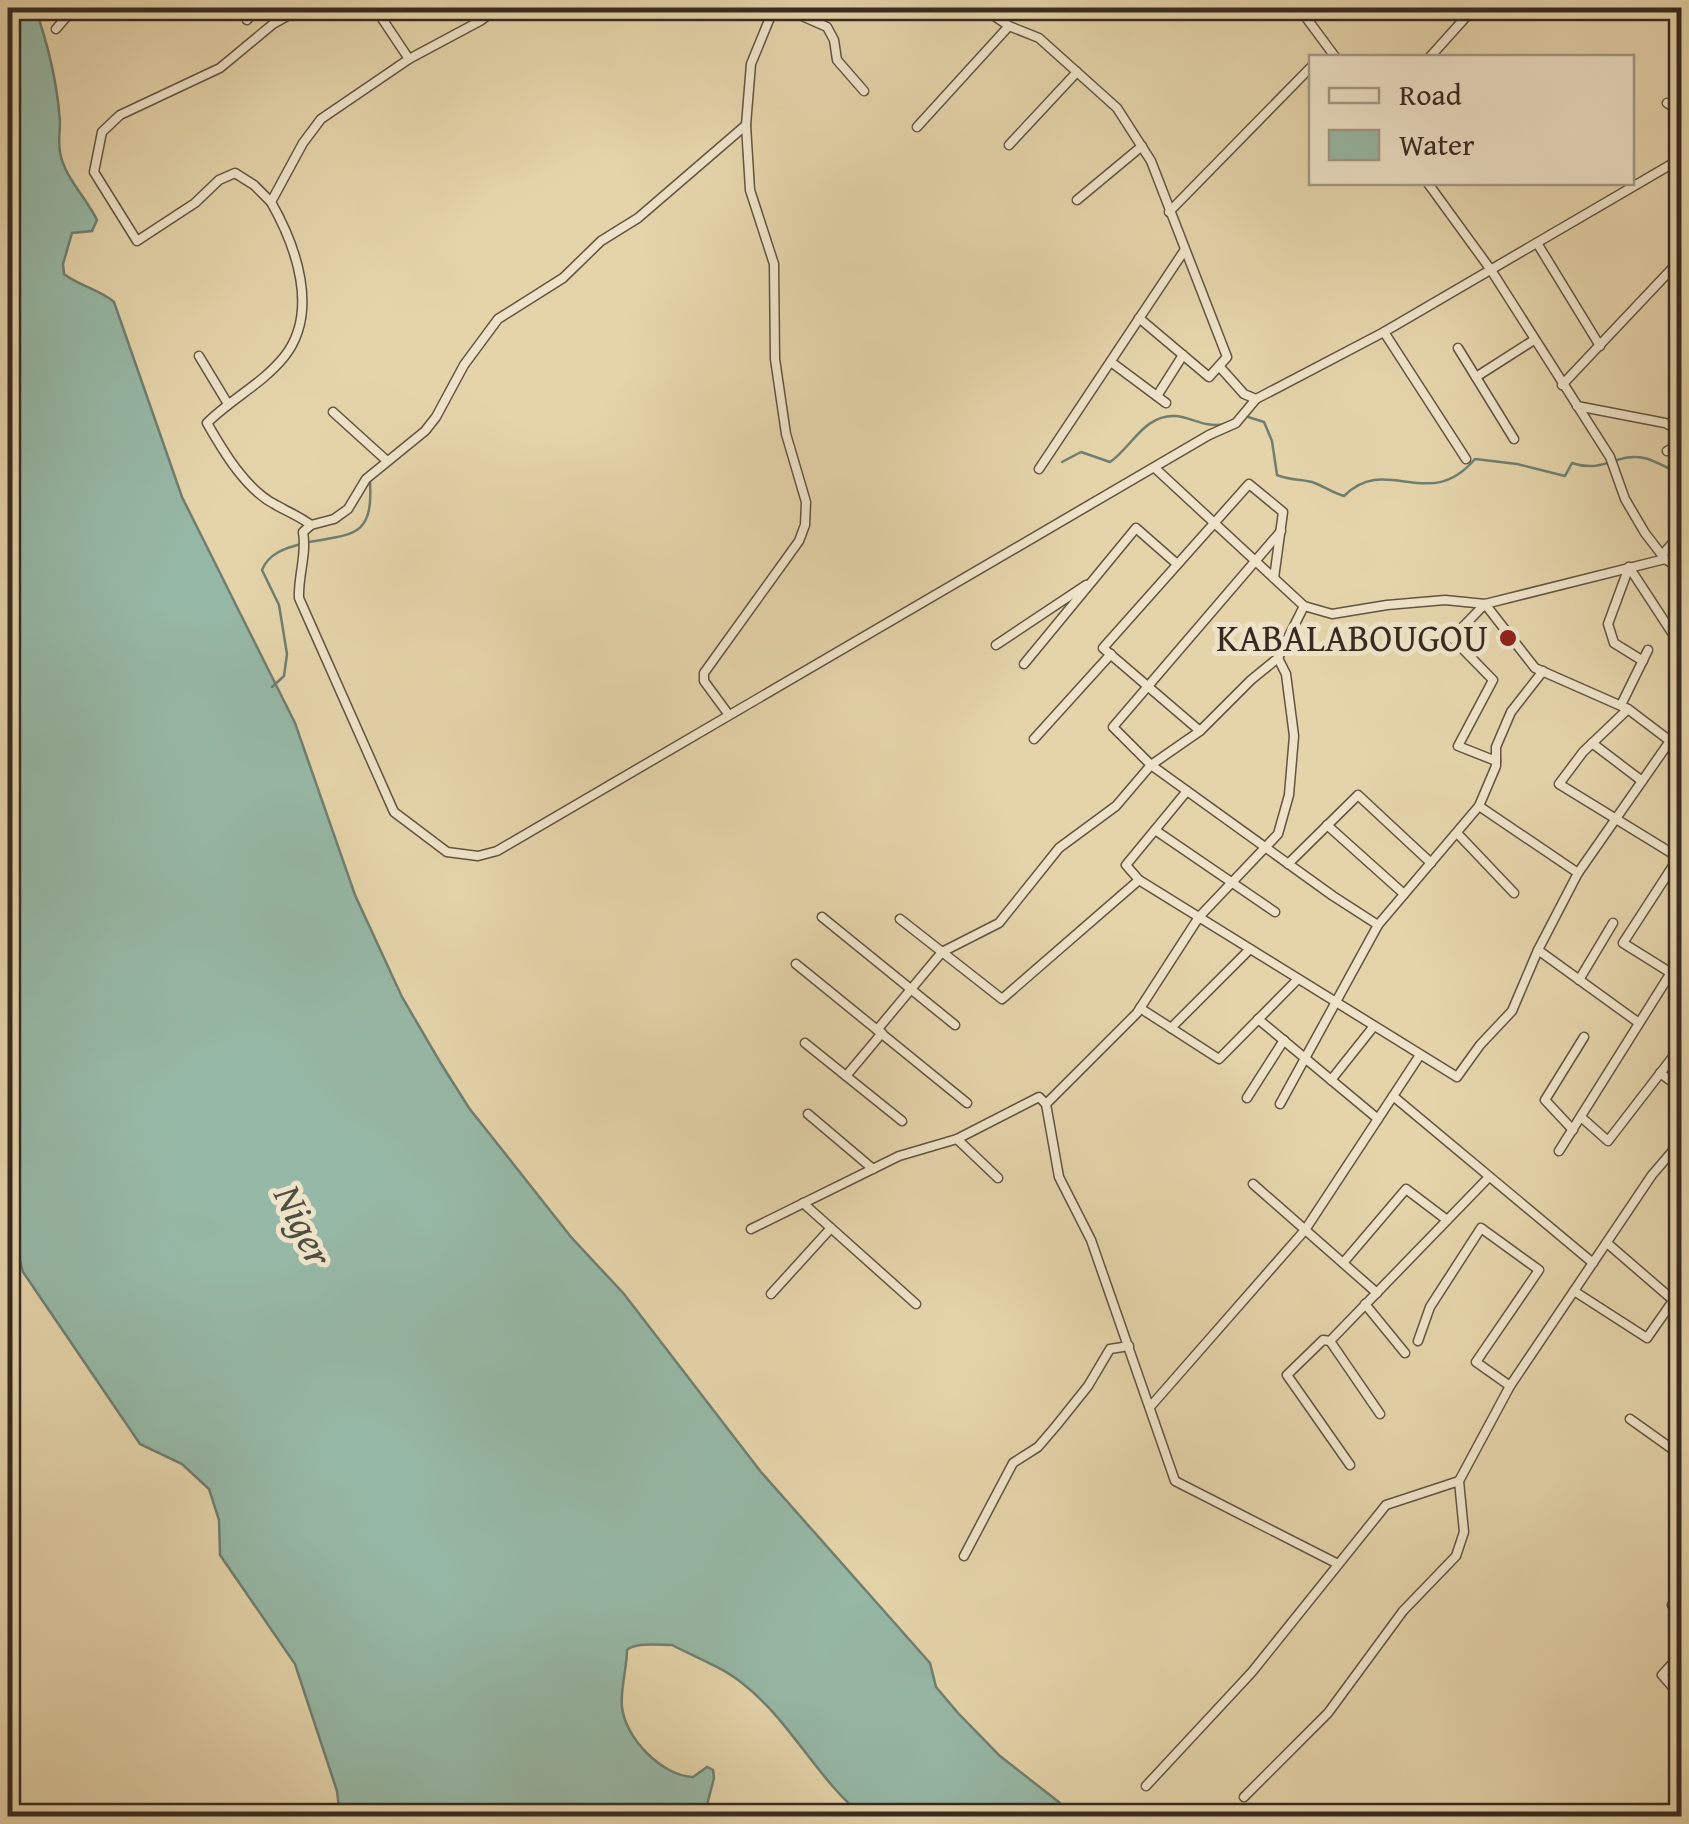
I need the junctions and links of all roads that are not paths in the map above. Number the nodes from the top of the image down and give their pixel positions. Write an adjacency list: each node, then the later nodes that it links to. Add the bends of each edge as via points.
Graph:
1 (258, 8): 11 (street)
2 (316, 8): 33 (street, via 273,24 220,68 120,115 102,132 94,172)
3 (376, 8): 18 (street)
4 (498, 8): 18 (street)
5 (774, 8): 24 (street, via 751,64)
6 (784, 8): 21 (street, via 827,28 837,60)
7 (982, 8): 12 (street)
8 (1299, 8): 14 (street)
9 (1474, 8): 17 (street)
10 (70, 9): 13 (street)
11 (247, 20)
12 (1008, 26): 20 (street, via 1039,38); 25 (street)
13 (56, 29)
14 (1329, 48): 15 (street); 16 (street)
15 (1323, 55)
16 (1334, 55)
17 (1433, 55)
18 (409, 59): 31 (street, via 321,119)
19 (1309, 69): 32 (street)
20 (1077, 72): 26 (street); 27 (street, via 1118,108)
21 (864, 91)
22 (1667, 103): 23 (street)
23 (1682, 112)
24 (746, 125): 60 (street, via 562,278 498,319 436,417); 87 (street, via 750,190 774,264 775,359 786,434 806,502 798,541 704,673)
25 (917, 127)
26 (1009, 145)
27 (1142, 146): 30 (street); 32 (street)
28 (1682, 158): 34 (street)
29 (1429, 185): 38 (street)
30 (1077, 200)
31 (271, 202): 33 (street, via 235,173); 53 (street, via 296,261 303,314 284,356)
32 (1169, 212): 36 (street)
33 (136, 241): 35 (street)
34 (1538, 243): 38 (street); 42 (street)
35 (126, 246)
36 (1184, 251): 39 (street); 47 (street, via 1227,358)
37 (1682, 258): 42 (street)
38 (1490, 270): 40 (street); 41 (street)
39 (1140, 318): 45 (street); 46 (street)
40 (1384, 332): 51 (street); 61 (street)
41 (1534, 340): 48 (street); 49 (street)
42 (1600, 346): 49 (street)
43 (1458, 348): 48 (street)
44 (199, 356): 53 (street)
45 (1184, 356): 47 (street, via 1210,377); 50 (street)
46 (1111, 362): 50 (street); 63 (street)
47 (1219, 366): 51 (street)
48 (1476, 377): 57 (street)
49 (1562, 385): 54 (street)
50 (1157, 396): 52 (street)
51 (1256, 400): 62 (street, via 1236,423)
52 (1166, 403)
53 (228, 404): 65 (street, via 207,423 221,448 272,502)
54 (1576, 406): 56 (street); 68 (street)
55 (332, 412): 60 (street)
56 (1682, 432)
57 (1514, 439)
58 (1682, 443): 59 (street)
59 (1667, 450)
60 (386, 460): 65 (street, via 348,509)
61 (1466, 460)
62 (1156, 468): 64 (street); 87 (street)
63 (1039, 469)
64 (1213, 524): 66 (street, via 1249,484 1284,512); 69 (street); 70 (street)
65 (311, 526): 87 (street, via 303,532 299,598 394,812 447,852 496,851)
66 (1281, 531): 69 (street); 73 (street)
67 (1682, 532): 68 (street)
68 (1663, 557): 71 (street); 72 (street)
69 (1255, 562): 73 (street); 85 (street)
70 (1177, 564): 74 (street, via 1136,528); 80 (street, via 1103,648)
71 (1629, 566): 75 (street); 78 (street); 82 (street, via 1608,624 1614,643)
72 (1682, 570)
73 (1274, 578): 76 (street)
74 (1090, 583): 77 (street); 83 (street)
75 (1485, 604): 76 (street, via 1446,600 1332,614); 84 (street, via 1534,668); 93 (street, via 1452,638 1493,680 1458,746)
76 (1304, 606): 81 (street)
77 (996, 646)
78 (1682, 648)
79 (1648, 650): 82 (street)
80 (1111, 654): 85 (street); 90 (street)
81 (1278, 658): 88 (street); 102 (street, via 1294,736 1289,795)
82 (1643, 661): 86 (street)
83 (1024, 664)
84 (1544, 671): 86 (street); 93 (street, via 1511,712)
85 (1147, 686): 88 (street); 94 (street, via 1113,727)
86 (1624, 707): 91 (street); 92 (street)
87 (730, 715)
88 (1200, 731): 94 (street)
89 (1682, 736): 92 (street)
90 (1034, 738)
91 (1592, 743): 95 (street); 98 (street, via 1559,784)
92 (1675, 745): 95 (street)
93 (1496, 761): 97 (street)
94 (1151, 765): 96 (street); 119 (street, via 1116,806 1059,848 999,923)
95 (1642, 780): 98 (street)
96 (1187, 791): 100 (street); 102 (street)
97 (1479, 806): 101 (street); 106 (street)
98 (1616, 819): 103 (street); 106 (street)
99 (1328, 825): 104 (street, via 1358,795); 105 (street); 110 (street)
100 (1154, 830): 107 (street, via 1126,865); 108 (street)
101 (1457, 833): 104 (street); 109 (street)
102 (1267, 849): 105 (street); 108 (street)
103 (1680, 854): 122 (street, via 1623,943)
104 (1431, 863): 110 (street)
105 (1288, 864): 116 (street)
106 (1578, 873): 118 (street)
107 (1139, 880): 113 (street); 119 (street, via 1002,999)
108 (1233, 884): 111 (street); 113 (street)
109 (1514, 892)
110 (1404, 894): 116 (street)
111 (1275, 912)
112 (822, 917): 125 (street)
113 (1199, 917): 117 (street); 127 (street)
114 (900, 919): 119 (street)
115 (1613, 922): 124 (street)
116 (1378, 925): 126 (street)
117 (1250, 949): 123 (street); 132 (street)
118 (1538, 950): 124 (street); 138 (street, via 1512,1011 1457,1078)
119 (942, 952): 125 (street)
120 (1682, 956): 122 (street)
121 (796, 964): 133 (street)
122 (1670, 973): 129 (street)
123 (1298, 978): 126 (street); 128 (street)
124 (1579, 980): 129 (street)
125 (911, 990): 130 (street); 133 (street)
126 (1336, 1002): 131 (street); 139 (street)
127 (1140, 1008): 132 (street); 147 (street)
128 (1258, 1019): 132 (street, via 1219,1059); 135 (street)
129 (1640, 1023): 150 (street)
130 (955, 1026)
131 (1374, 1026): 138 (street); 142 (street)
132 (1171, 1028)
133 (879, 1032): 141 (street); 146 (street)
134 (1584, 1037): 153 (street, via 1544,1100)
135 (1284, 1040): 139 (street); 145 (street)
136 (805, 1043): 141 (street)
137 (1682, 1045): 140 (street)
138 (1420, 1054): 144 (street)
139 (1305, 1058): 142 (street); 148 (street)
140 (1660, 1073): 143 (street); 150 (street, via 1608,1141)
141 (846, 1076): 152 (street)
142 (1331, 1080): 151 (street)
143 (1682, 1089)
144 (1393, 1096): 151 (street); 158 (street)
145 (1247, 1098)
146 (967, 1102)
147 (1046, 1104): 154 (street, via 1039,1097); 178 (street, via 1060,1177 1091,1240)
148 (1280, 1104)
149 (808, 1114): 157 (street)
150 (1581, 1117): 153 (street)
151 (1378, 1120): 165 (street)
152 (902, 1121)
153 (1572, 1130): 156 (street)
154 (956, 1139): 157 (street); 159 (street)
155 (1682, 1140): 166 (street)
156 (1559, 1151)
157 (874, 1168): 161 (street)
158 (1490, 1177): 162 (street); 167 (street)
159 (998, 1178)
160 (1253, 1184): 165 (street)
161 (803, 1203): 163 (street); 164 (street)
162 (1447, 1220): 168 (street, via 1406,1188); 170 (street)
163 (831, 1228): 172 (street); 174 (street)
164 (751, 1229)
165 (1305, 1230): 168 (street); 181 (street)
166 (1607, 1243): 167 (street); 173 (street)
167 (1593, 1263): 171 (street)
168 (1344, 1264): 170 (street)
169 (1682, 1288): 173 (street)
170 (1376, 1292): 175 (street)
171 (1574, 1292): 173 (street, via 1647,1338); 180 (street)
172 (771, 1294)
173 (1673, 1300)
174 (916, 1304)
175 (1365, 1304): 176 (street); 179 (street)
176 (1330, 1341): 182 (street); 185 (street, via 1323,1340 1287,1374)
177 (1418, 1342): 180 (street, via 1430,1307 1480,1228 1539,1270 1476,1362)
178 (1128, 1346): 181 (street); 187 (street, via 1110,1349 1038,1447 1012,1463)
179 (1404, 1353)
180 (1510, 1386): 186 (street)
181 (1150, 1407): 188 (street, via 1174,1481)
182 (1380, 1414)
183 (1630, 1419): 184 (street)
184 (1681, 1454)
185 (1350, 1465)
186 (1459, 1481): 188 (street, via 1386,1505); 194 (street, via 1464,1532 1456,1556 1403,1611 1328,1714)
187 (964, 1556)
188 (1338, 1564): 193 (street, via 1252,1672)
189 (1682, 1588): 190 (street)
190 (1672, 1605)
191 (1682, 1652): 192 (street, via 1662,1675)
192 (1682, 1698)
193 (1146, 1786)
194 (1244, 1797)

